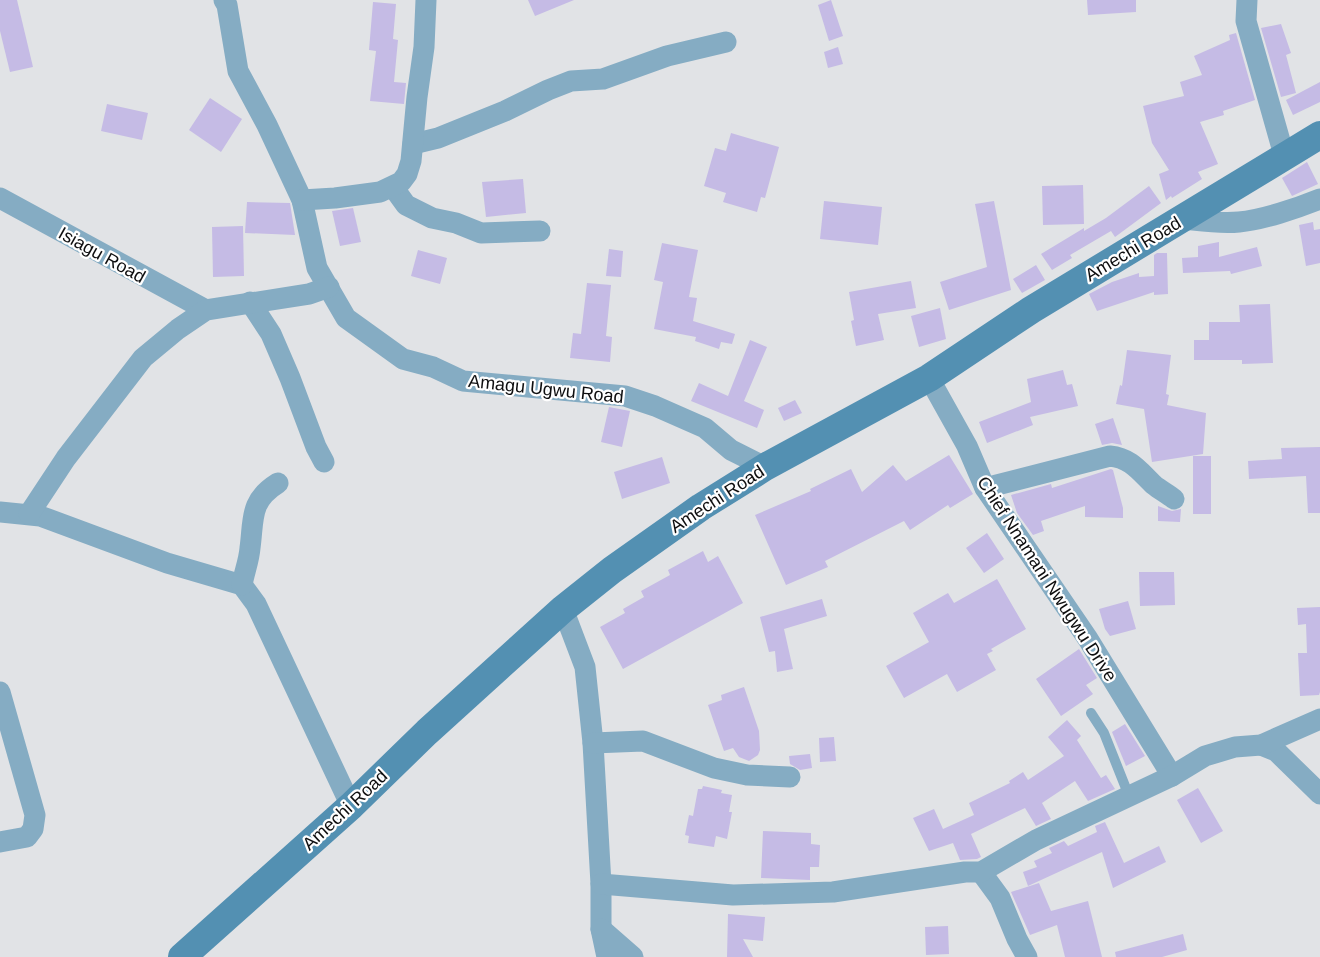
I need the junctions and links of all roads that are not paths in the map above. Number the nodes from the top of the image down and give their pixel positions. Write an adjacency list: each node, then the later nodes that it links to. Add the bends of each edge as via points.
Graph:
1 (224, 0): 11 (street, Amagu Ugwu Road, via 238,70)
2 (426, 0): 6 (street)
3 (1247, 0): 7 (street, via 1246,21)
4 (726, 42): 6 (street, via 667,56 603,79 571,81 438,138)
5 (1320, 135): 7 (main road, Amechi Road)
6 (413, 144): 8 (street, via 407,174)
7 (1284, 155): 12 (main road, Amechi Road)
8 (393, 187): 11 (street, via 373,194); 13 (street, via 406,206 432,218 481,232)
9 (0, 198): 16 (street, Isiagu Road)
10 (1320, 199): 12 (street, via 1242,222)
11 (302, 200): 14 (street, Amagu Ugwu Road, via 317,268)
12 (1183, 219): 17 (main road, Amechi Road, via 1031,310)
13 (540, 231)
14 (329, 287): 15 (street); 19 (street, Amagu Ugwu Road, via 346,318 403,359 463,381 624,396 705,428 731,450)
15 (250, 303): 16 (street); 18 (street, via 271,334)
16 (206, 310): 24 (street, via 143,358 66,458)
17 (929, 378): 19 (main road, Amechi Road); 21 (street, Chief Nnamani Nwugwu Drive, via 967,446)
18 (324, 462)
19 (765, 467): 26 (main road, Amechi Road, via 701,507)
20 (278, 483): 25 (street, via 266,490 257,504)
21 (985, 488): 22 (street, via 1110,456 1134,464); 32 (street, Chief Nnamani Nwugwu Drive, via 1088,639)
22 (1174, 499)
23 (0, 512): 24 (street)
24 (29, 514): 25 (street)
25 (242, 585): 36 (street, via 256,604)
26 (563, 609): 30 (street, via 585,667); 36 (main road, Amechi Road)
27 (0, 692): 37 (street, via 35,815 27,837)
28 (1091, 713): 35 (lane, via 1104,732)
29 (1320, 719): 31 (street)
30 (593, 743): 33 (street, via 643,741 714,768 747,775); 39 (street)
31 (1261, 745): 32 (street, via 1235,747 1205,756); 34 (street, via 1276,751)
32 (1172, 776): 35 (street)
33 (790, 777)
34 (1320, 794)
35 (1129, 795): 38 (street, via 1036,840)
36 (351, 806): 41 (main road, Amechi Road)
37 (0, 842)
38 (981, 872): 39 (street, via 833,892 733,895); 44 (street, via 1000,898)
39 (601, 884): 40 (street)
40 (601, 929): 42 (street); 43 (street)
41 (182, 957)
42 (607, 957)
43 (633, 957)
44 (1027, 957)

